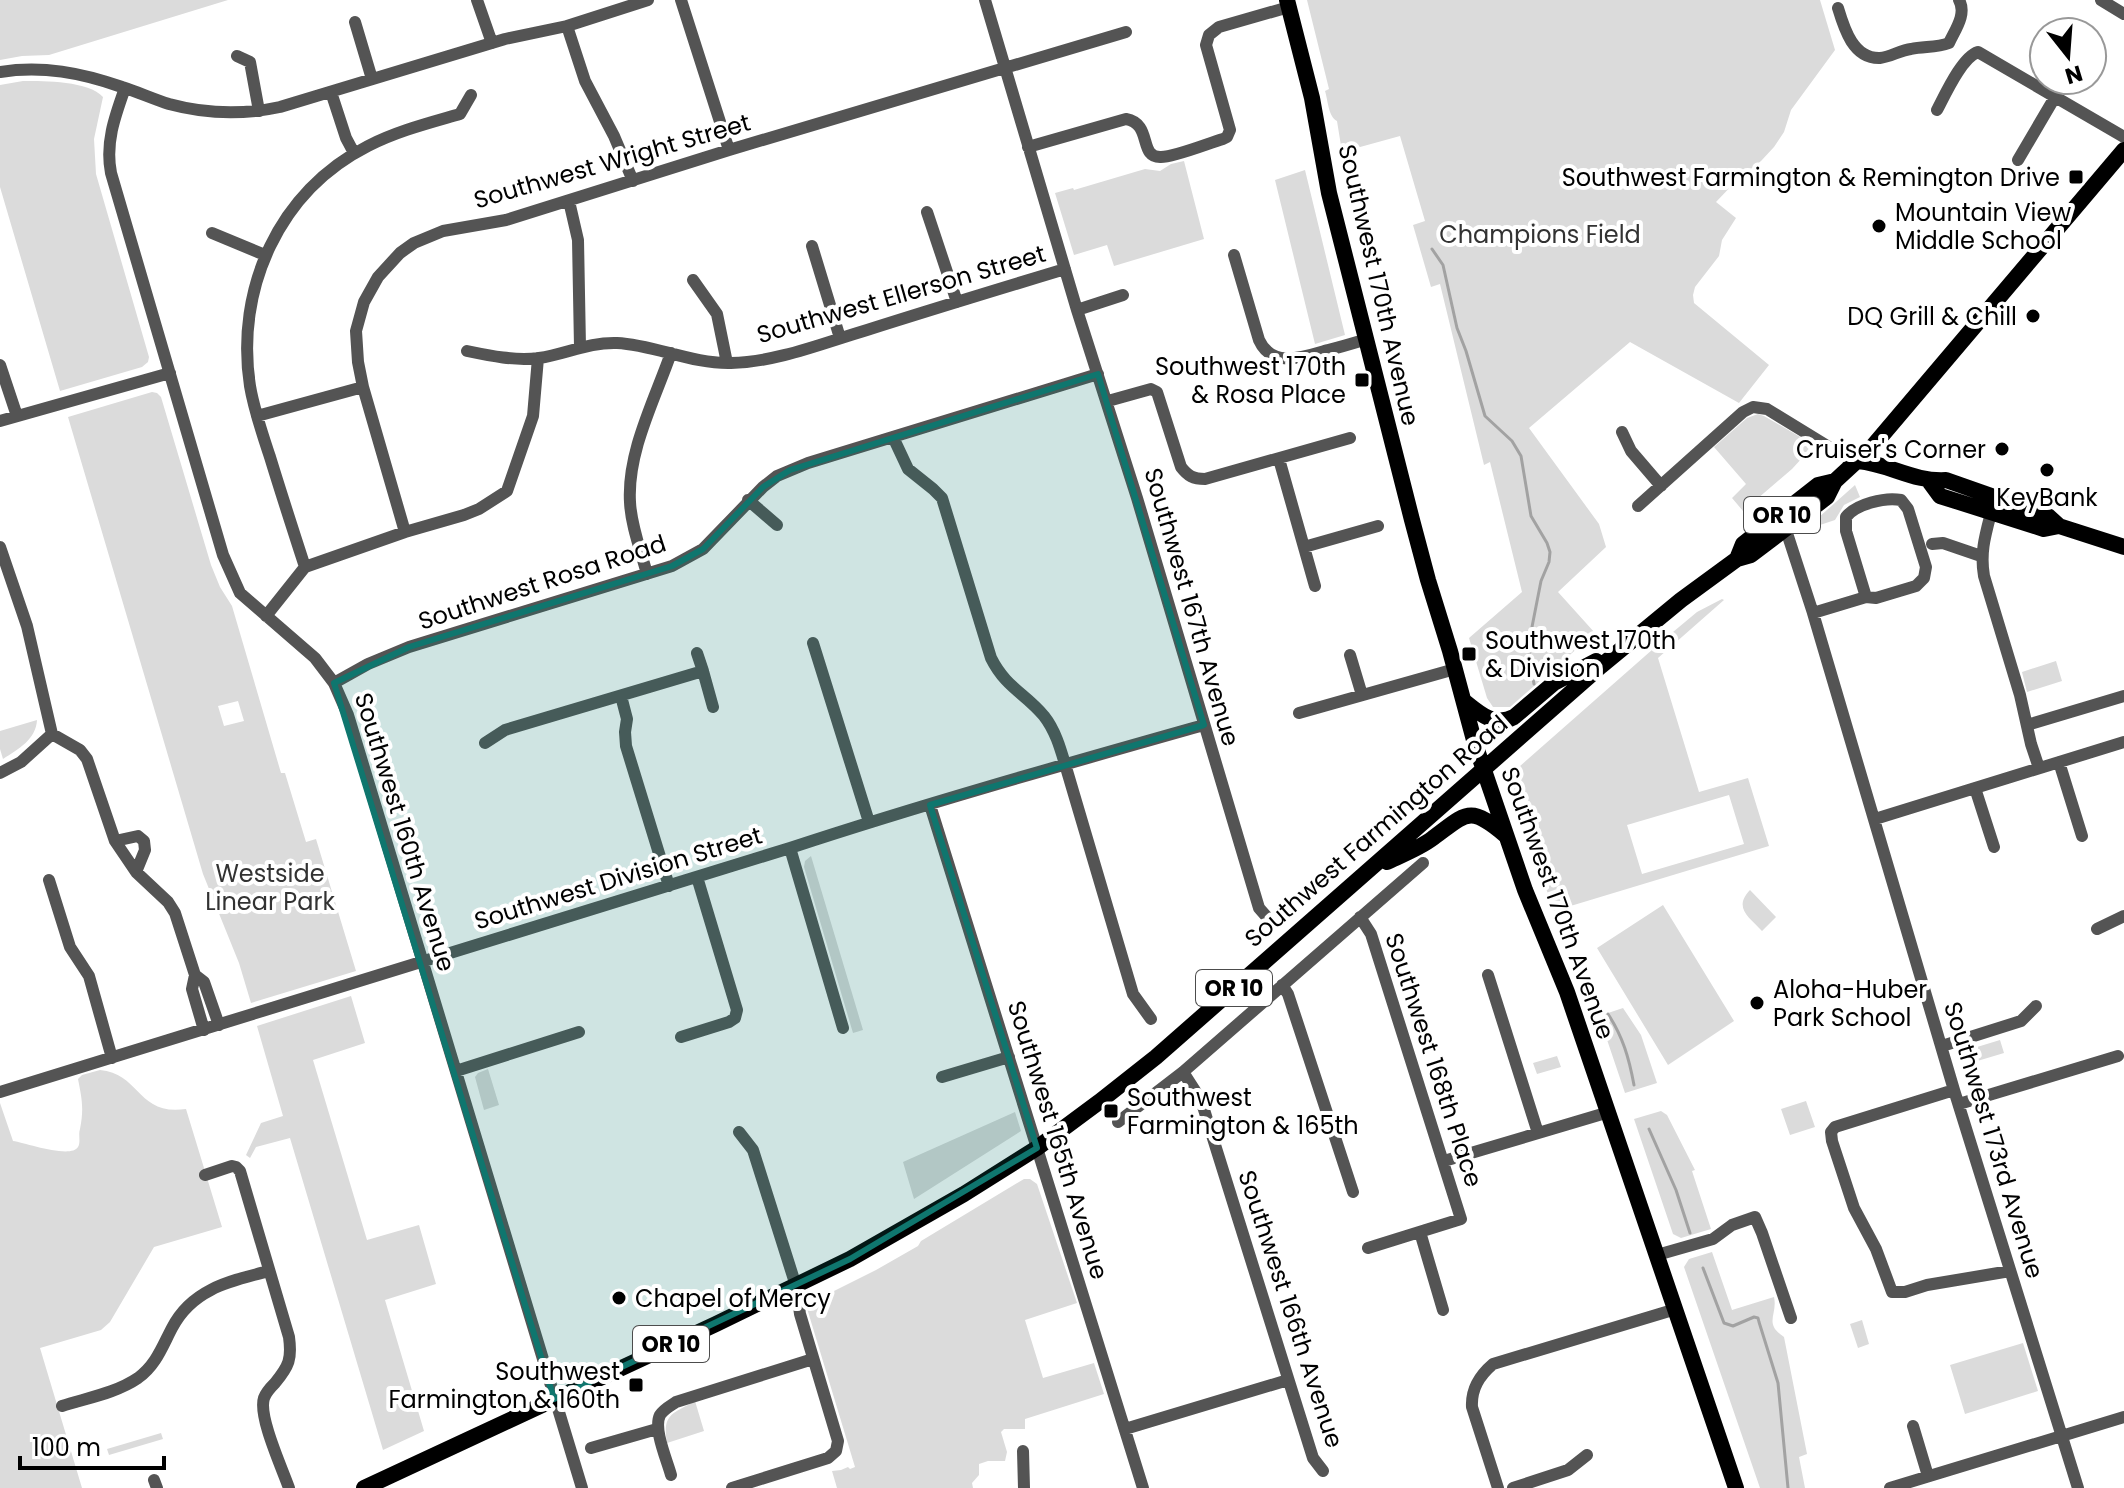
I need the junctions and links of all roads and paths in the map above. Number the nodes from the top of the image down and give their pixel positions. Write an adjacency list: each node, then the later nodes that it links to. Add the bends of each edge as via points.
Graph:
1 (477, 0): 14 (street)
2 (648, 0): 8 (street)
3 (681, 0): 27 (street)
4 (985, 0): 16 (street, Southwest 167th Avenue)
5 (1959, 0): 9 (street, via 1963,14 1949,43 1882,58 1850,41)
6 (2101, 0): 10 (street)
7 (1288, 4): 26 (street, via 1219,27 1206,40 1228,137 1154,157 1134,119); 44 (main road, Southwest 170th Avenue)
8 (608, 6): 12 (street)
9 (1838, 8)
10 (2124, 14)
11 (355, 22): 18 (street)
12 (567, 26): 14 (street); 31 (street, via 585,81)
13 (1126, 32): 16 (street, Southwest Wright Street)
14 (492, 43): 18 (street)
15 (237, 56): 24 (street, via 250,62)
16 (1005, 68): 26 (street, Southwest 167th Avenue); 27 (street, Southwest Wright Street)
17 (0, 72): 19 (street, via 55,70)
18 (372, 79): 20 (street)
19 (125, 88): 24 (street, via 198,110); 51 (street, Southwest 160th Avenue, via 108,156)
20 (331, 92): 24 (street); 29 (street)
21 (471, 95): 29 (street, via 460,114)
22 (2055, 97): 23 (street, via 1978,52 1966,61); 25 (street); 30 (street)
23 (1937, 110)
24 (259, 111)
25 (2124, 137)
26 (1028, 147): 38 (street, Southwest 167th Avenue)
27 (729, 150): 31 (street, Southwest Wright Street)
28 (2124, 150): 62 (main road, Southwest Farmington Road / OR 10)
29 (354, 153): 36 (street, via 312,186)
30 (2018, 160)
31 (633, 181): 32 (street, Southwest Wright Street)
32 (569, 201): 45 (street, via 578,240); 53 (street, Southwest Wright Street, via 494,223 443,231 400,253 378,277 359,318 356,346)
33 (927, 212): 41 (street)
34 (212, 233): 36 (street)
35 (812, 246): 43 (street)
36 (265, 255): 56 (street, via 246,341)
37 (1234, 255): 44 (street, via 1266,352 1283,359 1301,358)
38 (1065, 269): 41 (street, Southwest Ellerson Street); 42 (street, Southwest 167th Avenue)
39 (693, 280): 49 (street, via 717,314)
40 (1123, 295): 42 (street)
41 (957, 302): 43 (street, Southwest Ellerson Street)
42 (1077, 310): 52 (street, Southwest 167th Avenue)
43 (840, 338): 49 (street, Southwest Ellerson Street, via 769,358)
44 (1367, 339): 90 (main road, Southwest 170th Avenue, via 1424,569)
45 (580, 347): 47 (street, Southwest Ellerson Street, via 615,343); 48 (street, Southwest Ellerson Street)
46 (467, 351): 48 (street, Southwest Ellerson Street)
47 (671, 353): 49 (street, Southwest Ellerson Street); 81 (street, via 630,479 631,512)
48 (538, 358): 73 (street, via 533,416 507,491 479,509)
49 (727, 363)
50 (0, 365): 55 (street)
51 (170, 373): 55 (street); 85 (street, Southwest 160th Avenue, via 223,555 240,593)
52 (1098, 374): 54 (street, Southwest 167th Avenue); 59 (street, Southwest Rosa Road)
53 (363, 387): 56 (street); 73 (street, Southwest Wright Street)
54 (1108, 401): 61 (street, via 1155,389 1181,467 1195,479); 99 (street, Southwest 167th Avenue)
55 (17, 416): 57 (street)
56 (257, 416): 80 (street)
57 (0, 421)
58 (1622, 432): 65 (street)
59 (893, 437): 66 (street, Southwest Rosa Road, via 790,470); 105 (street, via 908,469 942,498 991,658 1008,683 1042,713)
60 (1350, 438): 61 (street)
61 (1279, 459): 76 (street)
62 (1858, 461): 63 (main road, Southwest Farmington Road / OR 10); 64 (main road); 65 (street, via 1767,409 1753,407)
63 (1835, 481): 72 (main road, Southwest Farmington Road / OR 10, via 1827,497); 79 (main road, Southwest Farmington Road / OR 10, via 1818,485 1743,544)
64 (1929, 481): 68 (main road, via 1940,496); 71 (main road, via 1946,480 2048,516)
65 (1661, 486): 67 (street)
66 (748, 500): 69 (street); 81 (street, Southwest Rosa Road, via 703,549)
67 (1638, 506)
68 (1991, 513): 71 (main road, via 2044,529); 78 (street)
69 (777, 525)
70 (1378, 526): 76 (street)
71 (2059, 526): 77 (main road)
72 (1786, 530): 79 (main road, Southwest Farmington Road / OR 10); 84 (street, Southwest 173rd Avenue)
73 (405, 532): 80 (street)
74 (1932, 544): 78 (street)
75 (0, 547): 101 (street, via 27,626)
76 (1304, 547): 82 (street)
77 (2124, 547)
78 (1981, 556): 100 (street)
79 (1737, 559): 87 (main road, Southwest Farmington Road / OR 10)
80 (305, 567): 85 (street)
81 (647, 574): 92 (street, Southwest Rosa Road, via 409,647)
82 (1315, 586)
83 (1866, 597): 83 (street, via 1845,524 1849,512 1889,498 1901,500 1926,567 1924,578 1916,586); 84 (street)
84 (1813, 613): 111 (street, Southwest 173rd Avenue)
85 (266, 616): 92 (street, Southwest 160th Avenue, via 306,649)
86 (813, 643): 112 (street)
87 (1625, 646): 96 (main road, via 1554,683 1508,720 1490,720); 106 (main road, Southwest Farmington Road / OR 10)
88 (697, 653): 91 (street)
89 (1350, 655): 93 (street)
90 (1455, 669): 93 (street); 96 (main road, Southwest 170th Avenue)
91 (703, 671): 94 (street); 97 (street)
92 (334, 683): 128 (street, Southwest 160th Avenue)
93 (1362, 695): 98 (street)
94 (621, 696): 103 (street, via 505,730); 123 (street, via 626,746)
95 (2124, 696): 100 (street)
96 (1463, 700): 106 (main road, Southwest 170th Avenue)
97 (713, 707)
98 (1299, 713)
99 (1204, 725): 105 (street, Southwest Division Street); 124 (street, Southwest 167th Avenue, via 1259,908)
100 (2027, 725): 107 (street)
101 (52, 734): 108 (street); 115 (street, via 87,759)
102 (2124, 742): 104 (street)
103 (485, 743)
104 (2059, 762): 107 (street); 114 (street)
105 (1065, 764): 110 (street, Southwest Division Street); 133 (street, via 1133,994)
106 (1483, 768): 113 (main road, Southwest 170th Avenue); 120 (main road, Southwest Farmington Road / OR 10)
107 (2039, 768): 109 (street)
108 (0, 773)
109 (1975, 788): 111 (street); 116 (street)
110 (930, 805): 112 (street, Southwest Division Street); 141 (street, Southwest 165th Avenue)
111 (1875, 819): 139 (street, Southwest 173rd Avenue)
112 (869, 822): 117 (street, Southwest Division Street)
113 (1506, 836): 120 (main road, via 1485,820 1461,817 1431,840); 149 (main road, Southwest 170th Avenue)
114 (2082, 836)
115 (115, 841): 119 (street); 119 (street, via 138,836 144,841)
116 (1994, 847)
117 (790, 848): 121 (street, Southwest Division Street); 135 (street)
118 (1423, 863): 126 (street)
119 (136, 872): 129 (street, via 175,913)
120 (1368, 872): 153 (main road, Southwest Farmington Road / OR 10, via 1156,1057)
121 (697, 877): 123 (street, Southwest Division Street); 138 (street, via 736,1015)
122 (49, 880): 142 (street, via 70,947 89,976)
123 (669, 886): 128 (street, Southwest Division Street)
124 (1266, 916)
125 (2124, 916): 127 (street)
126 (1360, 917): 131 (street); 154 (street, Southwest 168th Place, via 1371,934)
127 (2097, 929)
128 (423, 962): 134 (street, Southwest Division Street); 143 (street, Southwest 160th Avenue)
129 (195, 975): 134 (street, via 204,982); 136 (street, via 192,989)
130 (1488, 975): 152 (street)
131 (1282, 985): 144 (street); 156 (street)
132 (2036, 1006): 139 (street, via 2021,1021)
133 (1151, 1019)
134 (219, 1025): 136 (street, Southwest Division Street)
135 (843, 1028)
136 (204, 1030): 142 (street, Southwest Division Street)
137 (579, 1032): 143 (street)
138 (681, 1037)
139 (1942, 1046): 146 (street, Southwest 173rd Avenue)
140 (2118, 1056): 148 (street)
141 (1009, 1057): 145 (street); 153 (street, Southwest 165th Avenue)
142 (112, 1058): 147 (street, Southwest Division Street)
143 (456, 1071): 168 (street, Southwest 160th Avenue)
144 (1183, 1072): 150 (street); 167 (street, Southwest 166th Avenue, via 1201,1100)
145 (942, 1077)
146 (1954, 1090): 148 (street, Southwest 173rd Avenue); 161 (street, via 1837,1126 1832,1141 1854,1208 1892,1292)
147 (0, 1092)
148 (1959, 1104): 161 (street, Southwest 173rd Avenue)
149 (1609, 1112): 152 (street); 159 (main road, Southwest 170th Avenue)
150 (1118, 1122)
151 (739, 1132): 162 (street, via 753,1150)
152 (1538, 1133): 154 (street)
153 (1037, 1148): 162 (main road, Southwest Farmington Road / OR 10, via 907,1228); 173 (street, Southwest 165th Avenue)
154 (1444, 1161): 157 (street, Southwest 168th Place, via 1461,1219)
155 (205, 1175): 160 (street, via 232,1166 243,1177)
156 (1353, 1192)
157 (1420, 1232): 158 (street); 164 (street)
158 (1368, 1248)
159 (1657, 1255): 163 (main road, Southwest 170th Avenue); 165 (street, via 1713,1239 1755,1217)
160 (269, 1271): 169 (street, via 227,1282 190,1303 155,1362 137,1379); 181 (street, via 291,1350 284,1373 265,1395 263,1420)
161 (2010, 1271): 174 (street, Southwest 173rd Avenue)
162 (796, 1286): 166 (street); 168 (main road, Southwest Farmington Road / OR 10)
163 (1676, 1309): 187 (street, via 1493,1364 1484,1372 1474,1388 1472,1407); 189 (main road, Southwest 170th Avenue)
164 (1443, 1310)
165 (1791, 1318)
166 (813, 1359): 172 (street, via 676,1402 661,1413); 184 (street, via 838,1437 836,1451)
167 (1288, 1380): 173 (street); 178 (street, Southwest 166th Avenue, via 1313,1458)
168 (554, 1399): 182 (main road, Southwest Farmington Road / OR 10); 183 (street, Southwest 160th Avenue)
169 (62, 1406)
170 (2124, 1417): 174 (street)
171 (1913, 1426): 180 (street)
172 (657, 1429): 175 (street); 179 (street)
173 (1125, 1429): 186 (street, Southwest 165th Avenue)
174 (2062, 1436): 180 (street); 191 (street, Southwest 173rd Avenue)
175 (591, 1448)
176 (1023, 1451): 185 (street)
177 (1587, 1455): 188 (street, via 1568,1470)
178 (1323, 1471)
179 (671, 1475)
180 (1928, 1476): 190 (street)
181 (289, 1488)
182 (364, 1488)
183 (582, 1488)
184 (732, 1488)
185 (1024, 1488)
186 (1143, 1488)
187 (1498, 1488)
188 (1513, 1488)
189 (1736, 1488)
190 (1890, 1488)
191 (2078, 1488)

